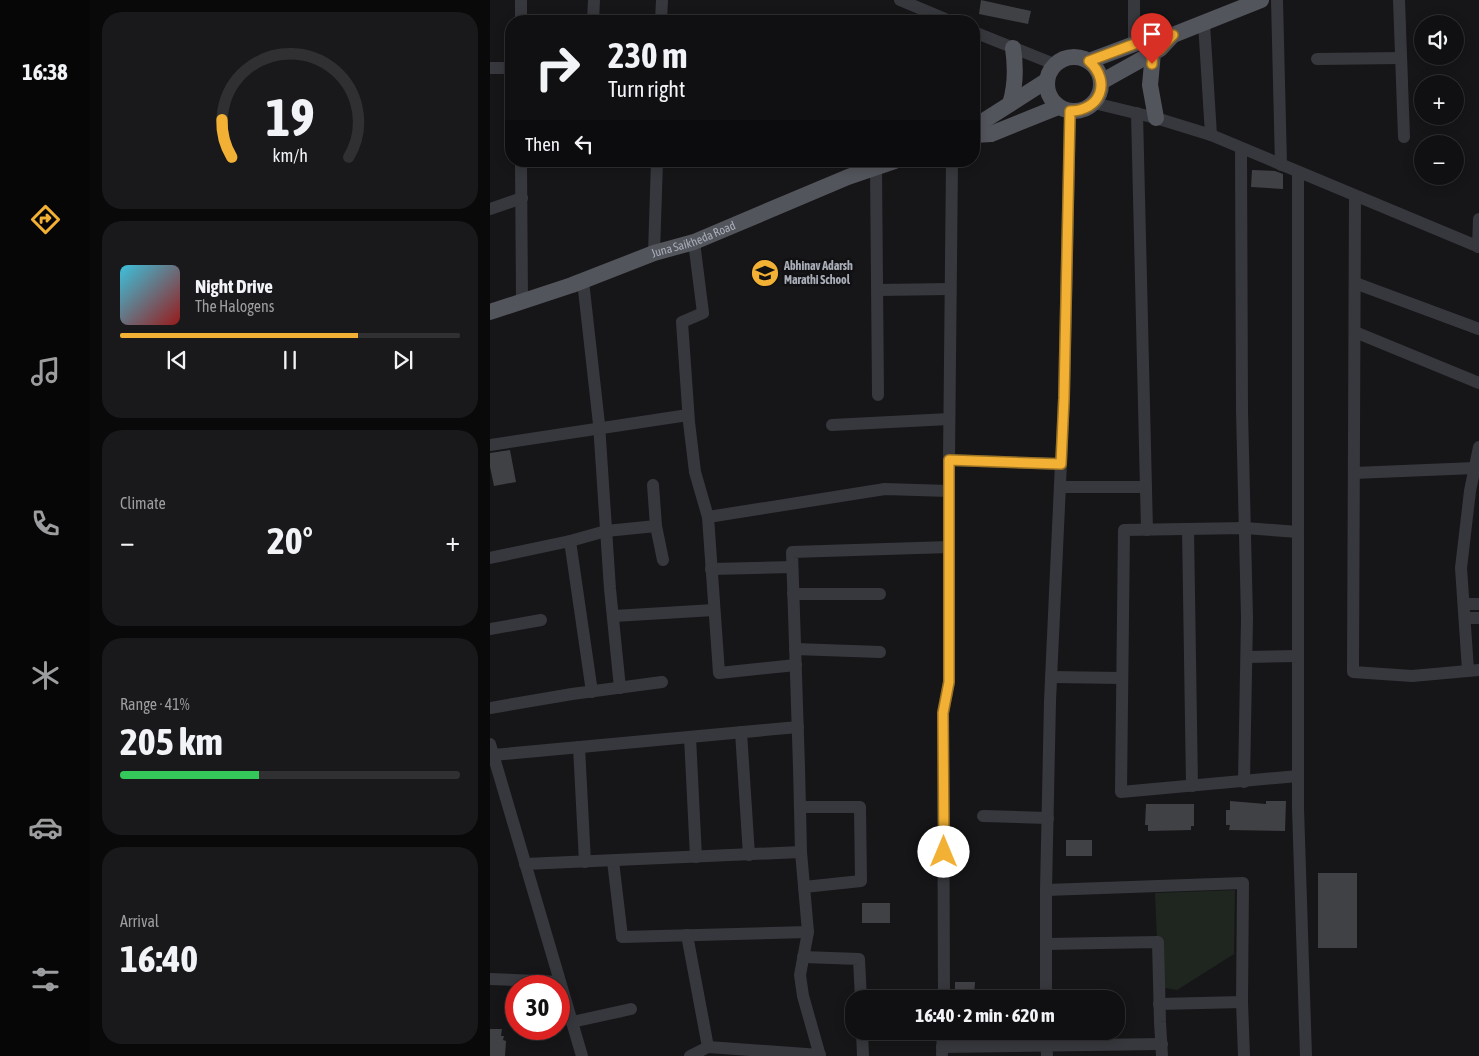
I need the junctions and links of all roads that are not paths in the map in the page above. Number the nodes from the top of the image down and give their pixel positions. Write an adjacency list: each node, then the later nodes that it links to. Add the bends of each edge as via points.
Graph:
1 (521, 0): 9 (street)
2 (594, 0): 10 (street)
3 (662, 0): 11 (street)
4 (900, 0): 12 (street)
5 (1134, 0): 16 (street)
6 (1277, 0): 37 (street)
7 (1398, 0): 19 (street)
8 (1252, 2): 13 (main road)
9 (521, 15)
10 (593, 15)
11 (661, 15)
12 (936, 15)
13 (1204, 23): 15 (main road); 34 (street)
14 (980, 34): 17 (street)
15 (1173, 35): 16 (main road, via 1153,37); 18 (main road)
16 (1134, 45): 21 (main road)
17 (1013, 48): 22 (street); 28 (main road, via 1016,80)
18 (1153, 53): 26 (main road); 31 (main road, via 1150,85)
19 (1401, 58): 20 (street); 35 (street)
20 (1317, 59)
21 (1089, 61): 22 (main road, via 1071,57); 26 (main road)
22 (1054, 64): 25 (main road)
23 (490, 68): 24 (street)
24 (505, 68)
25 (1046, 81): 28 (main road); 29 (main road, via 1049,96)
26 (1101, 82): 27 (main road)
27 (1094, 103): 29 (main road, via 1079,111); 30 (street)
28 (1010, 104): 32 (main road)
29 (1064, 109): 33 (main road, via 991,134); 67 (street, via 1065,388)
30 (1137, 113): 31 (street); 72 (street)
31 (1156, 118): 34 (street)
32 (980, 126)
33 (980, 134)
34 (1211, 136): 36 (street)
35 (1404, 137)
36 (1241, 148): 37 (street); 76 (street)
37 (1281, 164): 42 (street)
38 (521, 167): 44 (street)
39 (657, 167): 49 (street)
40 (952, 167): 52 (street)
41 (876, 168): 47 (main road, Juna Saikheda Road); 53 (street)
42 (1298, 172): 43 (street); 80 (street)
43 (1355, 196): 48 (street); 51 (street)
44 (522, 198): 45 (street); 54 (street)
45 (490, 209)
46 (1479, 219): 48 (street)
47 (694, 242): 49 (main road, Juna Saikheda Road); 60 (street, via 703,313 682,322)
48 (1478, 247)
49 (654, 253): 50 (main road, Juna Saikheda Road)
50 (583, 281): 54 (main road, Juna Saikheda Road); 63 (street)
51 (1355, 283): 56 (street); 57 (street)
52 (950, 289): 53 (street); 61 (street)
53 (878, 290): 59 (street)
54 (522, 301): 55 (main road, Juna Saikheda Road)
55 (490, 312)
56 (1479, 329)
57 (1355, 332): 58 (street); 69 (street)
58 (1479, 384)
59 (878, 395)
60 (688, 415): 63 (street); 74 (street, via 695,472)
61 (949, 419): 62 (street); 66 (street)
62 (832, 425)
63 (600, 428): 64 (street); 79 (street)
64 (490, 445)
65 (1479, 446): 68 (street)
66 (949, 460): 67 (street); 73 (street)
67 (1061, 464): 71 (street)
68 (1475, 468): 69 (street); 89 (street, via 1462,568)
69 (1354, 473): 102 (street, via 1353,672 1412,676)
70 (653, 485): 75 (street)
71 (1060, 487): 72 (street); 103 (street)
72 (1146, 487): 78 (street)
73 (949, 491): 74 (street, via 885,489); 82 (street)
74 (708, 517): 86 (street)
75 (656, 526): 79 (street); 84 (street)
76 (1245, 528): 77 (street); 80 (street); 100 (street)
77 (1188, 529): 78 (street); 116 (street)
78 (1147, 530): 104 (street, via 1124,530)
79 (606, 531): 81 (street); 92 (street)
80 (1298, 532): 99 (street)
81 (570, 541): 83 (street); 107 (street)
82 (949, 547): 85 (street, via 792,552); 136 (street, via 949,682 943,713)
83 (490, 558)
84 (663, 560)
85 (792, 567): 86 (street); 87 (street)
86 (712, 569): 91 (street)
87 (793, 594): 88 (street); 97 (street)
88 (880, 594)
89 (1464, 604): 90 (street); 93 (street)
90 (1479, 604)
91 (714, 610): 92 (street); 101 (street, via 719,673)
92 (614, 616): 106 (street)
93 (1465, 618): 94 (street); 102 (street)
94 (1479, 618)
95 (541, 620): 96 (street)
96 (490, 629)
97 (795, 649): 98 (street); 101 (street)
98 (880, 652)
99 (1298, 656): 100 (street); 114 (street)
100 (1247, 657): 115 (street)
101 (796, 665): 109 (street)
102 (1473, 670)
103 (1051, 677): 104 (street); 119 (street)
104 (1122, 678): 116 (street, via 1121,792)
105 (662, 682): 106 (street)
106 (620, 688): 107 (street)
107 (592, 692): 108 (street)
108 (490, 708)
109 (798, 727): 110 (street); 117 (street)
110 (741, 732): 111 (street); 121 (street)
111 (690, 737): 112 (street); 122 (street)
112 (579, 747): 113 (street); 124 (street)
113 (492, 750): 125 (street)
114 (1298, 776): 115 (street); 153 (street)
115 (1244, 782): 116 (street)
116 (1192, 786)
117 (800, 807): 120 (street); 126 (street, via 860,807 861,881)
118 (983, 816): 119 (street)
119 (1048, 818): 127 (street)
120 (801, 852): 121 (street); 126 (street)
121 (749, 855): 122 (street)
122 (696, 857): 123 (street)
123 (613, 861): 124 (street); 129 (street, via 622,937)
124 (585, 862): 125 (street)
125 (525, 864): 132 (street)
126 (804, 887): 128 (street)
127 (1046, 890): 130 (street); 138 (street, via 1243,883)
128 (808, 932): 129 (street); 131 (street)
129 (688, 935): 144 (street)
130 (1046, 944): 137 (street); 139 (street, via 1158,942)
131 (803, 957): 135 (street, via 859,959); 148 (street, via 800,975 803,996)
132 (558, 975)
133 (490, 979): 134 (street)
134 (505, 980)
135 (861, 990)
136 (944, 990)
137 (1046, 990)
138 (1242, 1002): 139 (street); 152 (street)
139 (1159, 1004): 145 (street)
140 (631, 1009): 142 (street)
141 (570, 1015): 142 (street)
142 (572, 1022): 149 (street)
143 (862, 1040): 151 (street)
144 (708, 1047): 148 (street); 150 (street)
145 (1162, 1050): 146 (street)
146 (1046, 1051): 147 (street)
147 (942, 1052)
148 (820, 1055)
149 (582, 1056)
150 (690, 1056)
151 (862, 1056)
152 (1244, 1056)
153 (1306, 1056)

